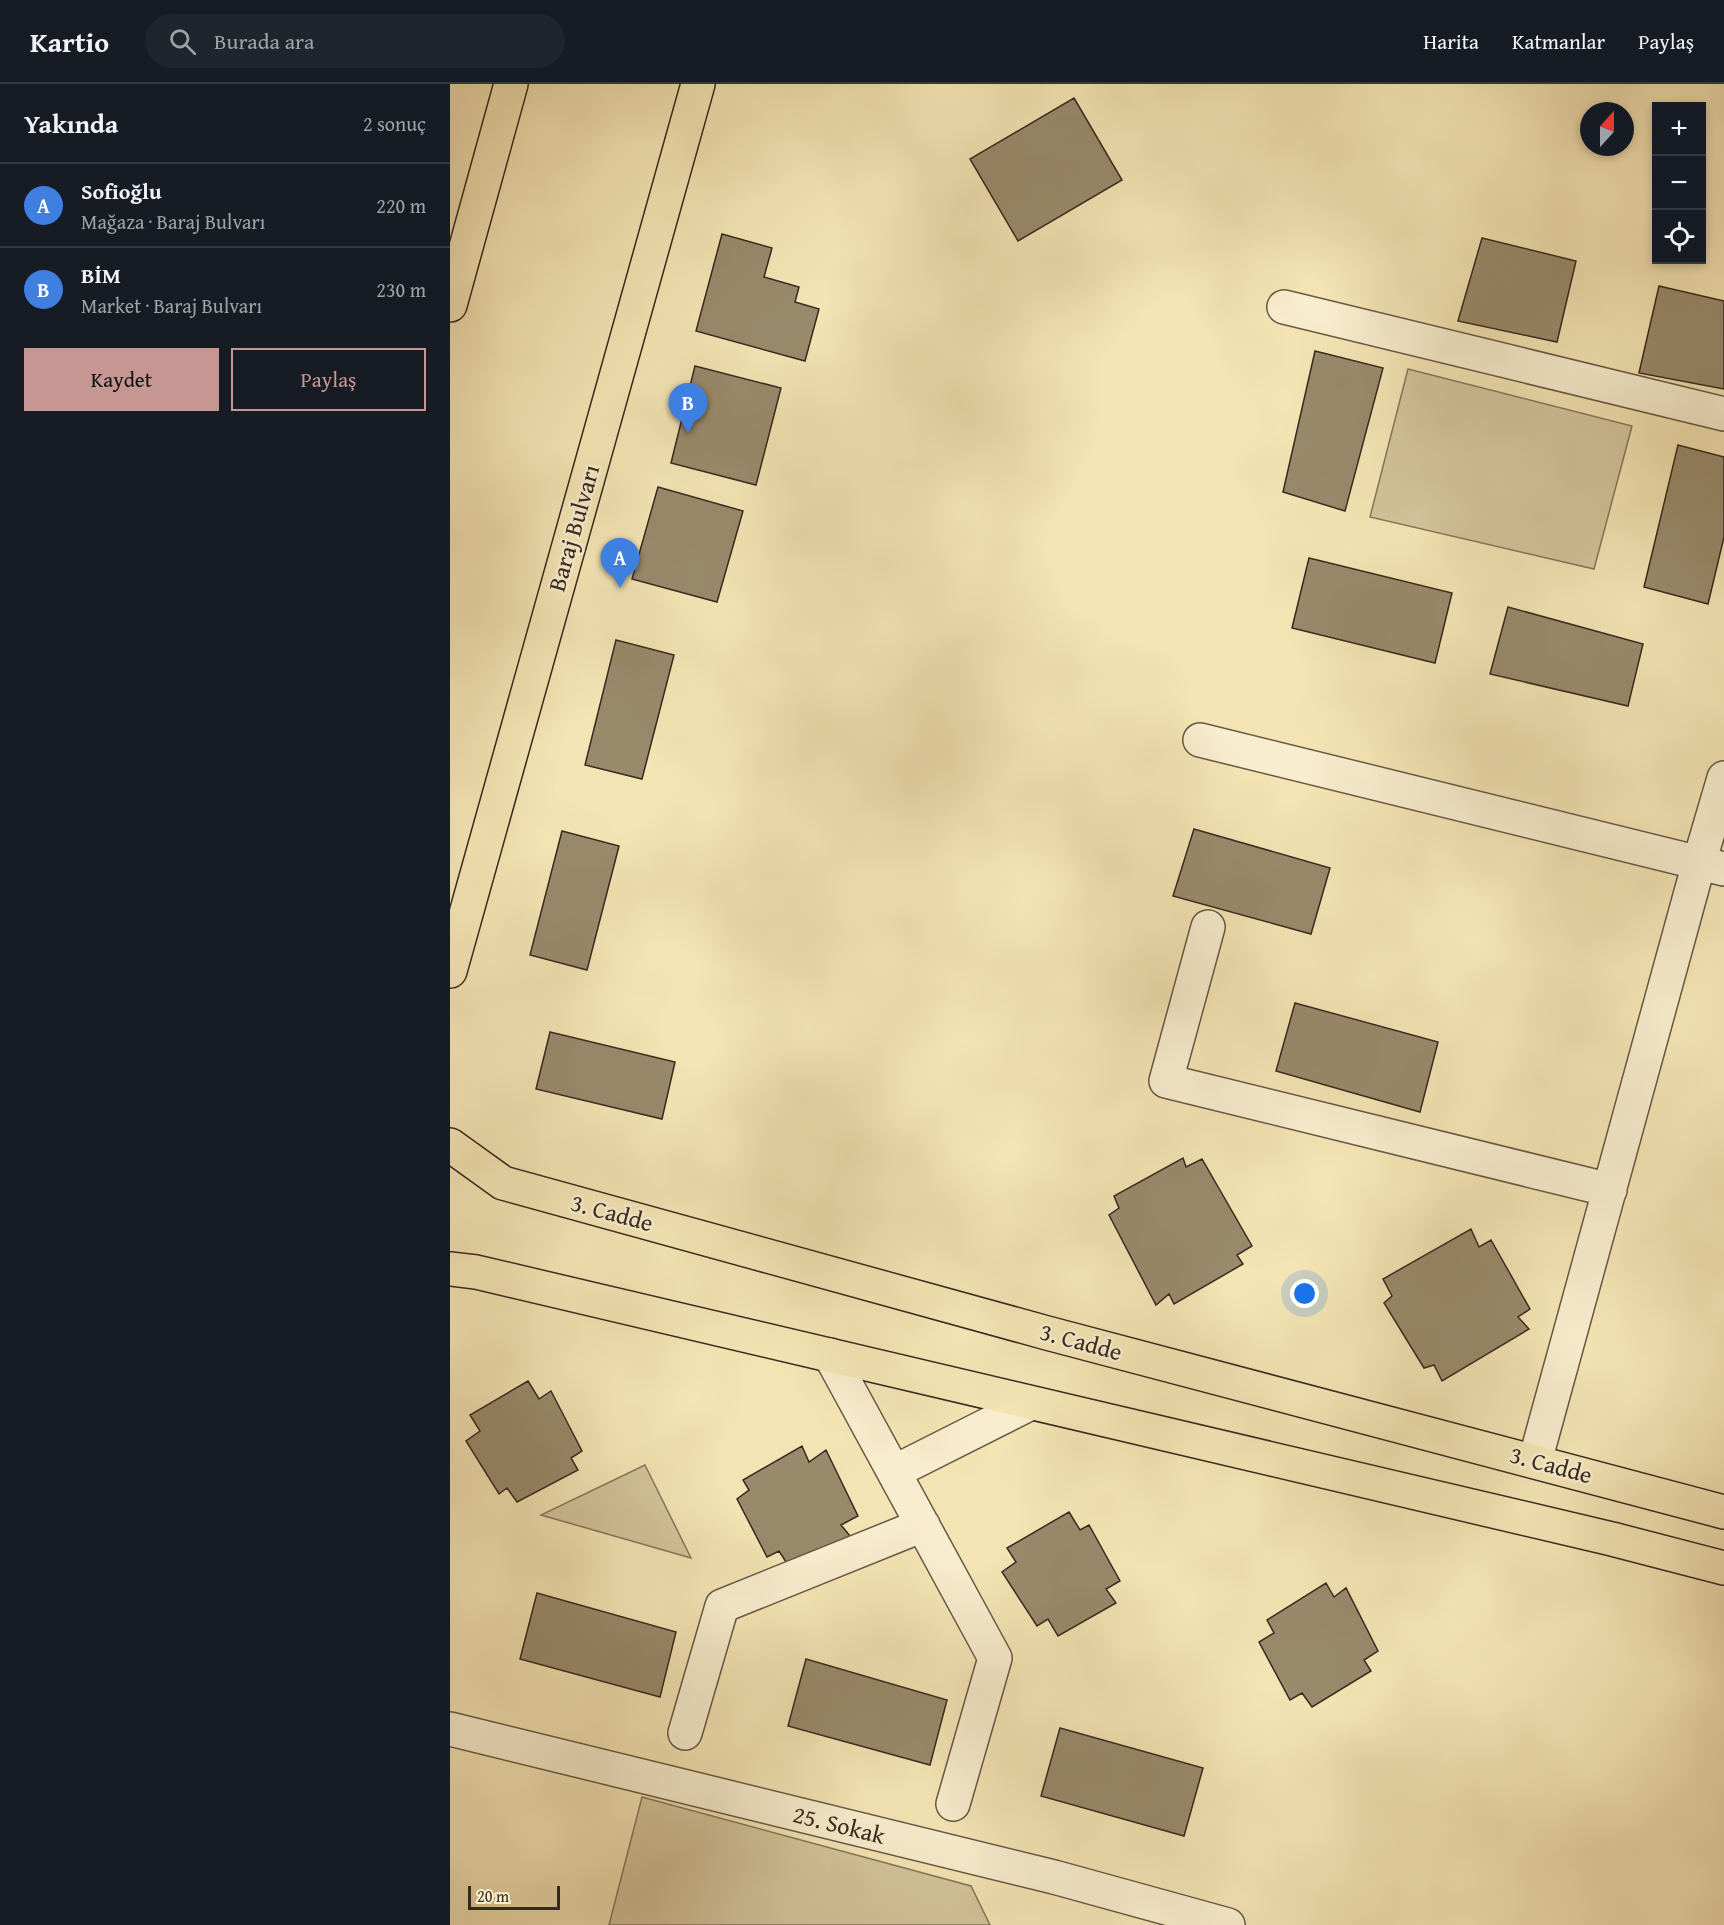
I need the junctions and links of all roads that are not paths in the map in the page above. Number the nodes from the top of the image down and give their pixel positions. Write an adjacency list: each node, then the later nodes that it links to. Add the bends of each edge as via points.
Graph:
1 (511, 84): 3 (main road)
2 (698, 84): 11 (main road, Baraj Bulvarı)
3 (457, 254): 4 (main road)
4 (450, 305)
5 (1284, 307): 6 (street)
6 (1724, 414)
7 (1200, 740): 9 (street)
8 (1724, 778): 9 (street)
9 (1711, 866): 13 (street)
10 (1208, 927): 13 (street, via 1166,1081)
11 (450, 971)
12 (450, 1145): 17 (main road, 3. Cadde, via 503,1183 1047,1333)
13 (1610, 1190): 17 (street)
14 (450, 1269): 15 (main road)
15 (830, 1355): 16 (main road); 18 (street)
16 (1032, 1403): 18 (street); 21 (main road, via 1612,1539)
17 (1535, 1461): 19 (main road, 3. Cadde)
18 (894, 1472): 20 (street)
19 (1724, 1512)
20 (923, 1525): 23 (street, via 723,1606); 24 (street, via 995,1658)
21 (1724, 1569)
22 (450, 1730): 25 (street, 25. Sokak, via 1054,1877)
23 (685, 1733)
24 (954, 1804)
25 (1228, 1925)

